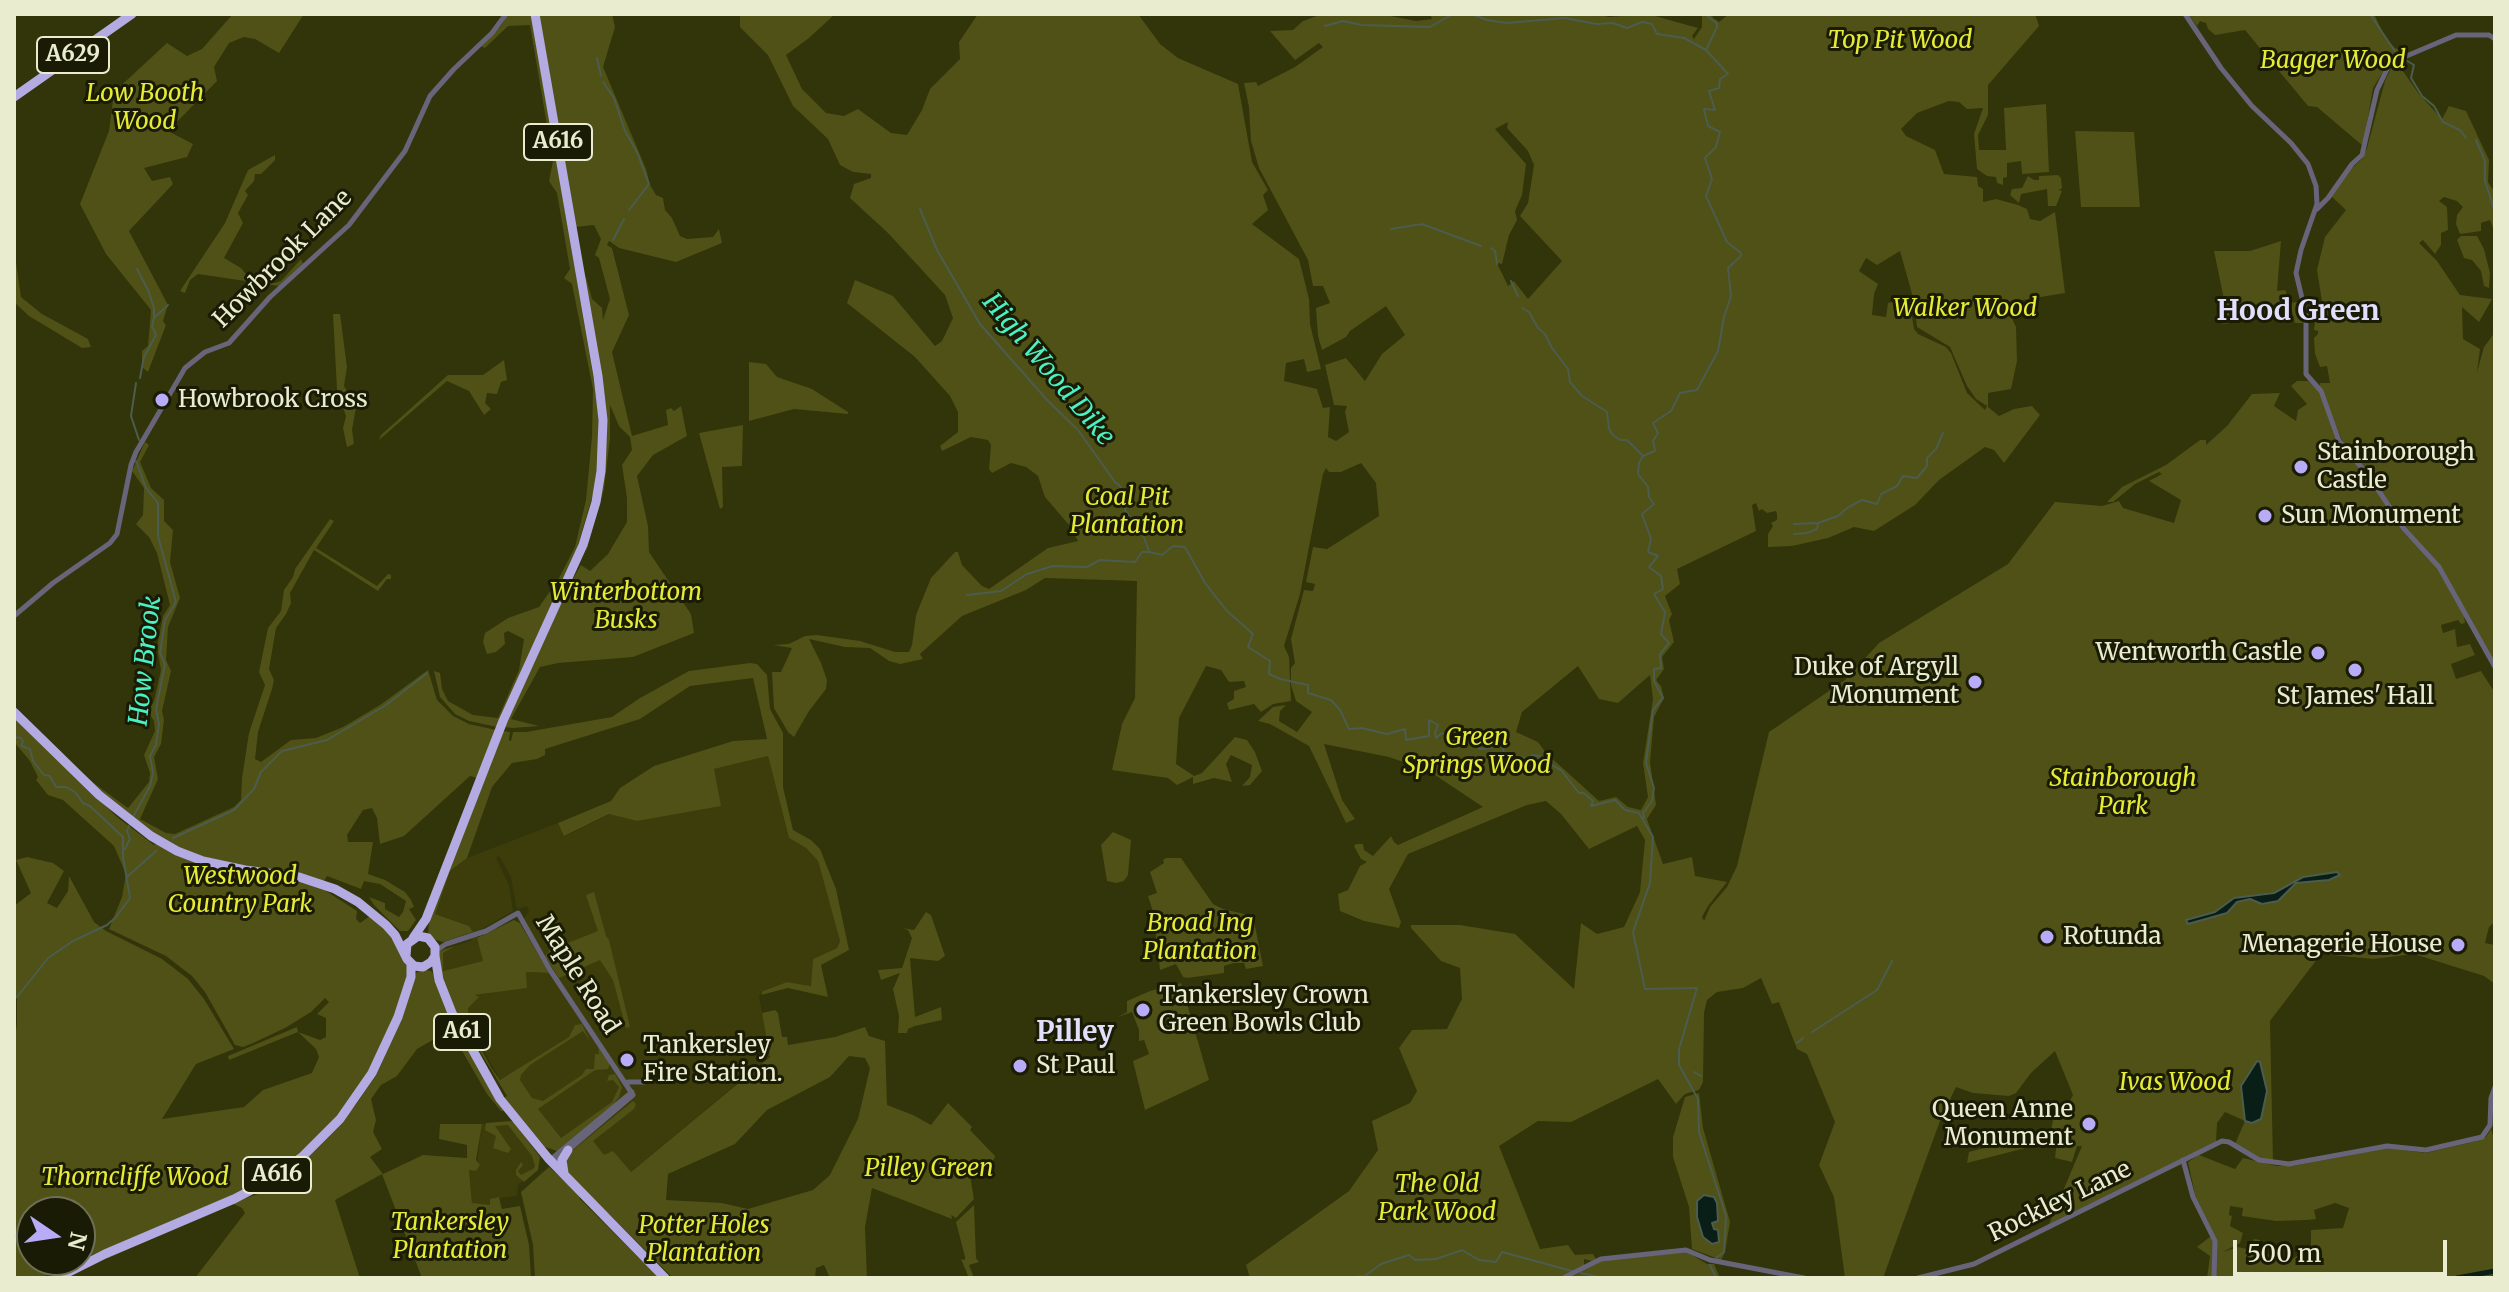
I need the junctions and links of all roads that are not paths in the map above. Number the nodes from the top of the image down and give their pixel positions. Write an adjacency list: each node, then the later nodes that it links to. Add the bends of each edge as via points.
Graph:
1 (132, 14): 6 (highway, A629)
2 (506, 14): 8 (street, Howbrook Lane, via 439,84 405,151 349,225 270,297 229,343 205,352 185,368 131,465 117,534 110,543)
3 (535, 14): 11 (highway, A616, via 602,403 601,471 583,545 497,735)
4 (2185, 14): 7 (street, via 2252,106 2306,159 2317,193)
5 (2495, 39): 7 (street, via 2456,35 2390,63 2377,90 2362,155)
6 (14, 97)
7 (2316, 209): 9 (street, via 2296,273 2306,315 2308,378 2323,395 2339,441 2439,567)
8 (14, 616)
9 (2495, 667)
10 (14, 712): 12 (highway, via 119,813 160,842 203,861 325,884 365,907)
11 (426, 919): 13 (highway, A616); 14 (highway, A616)
12 (395, 935): 13 (highway); 15 (highway)
13 (412, 939): 14 (highway); 15 (highway, via 406,948)
14 (433, 947): 15 (highway); 16 (highway, A61); 18 (street, Maple Road, via 486,931 518,913)
15 (416, 963): 16 (highway); 27 (highway, A616, via 372,1073 340,1119 302,1157 234,1199)
16 (438, 976): 22 (highway, A61, via 492,1086)
17 (644, 1082): 18 (street)
18 (624, 1083): 20 (street, Maple Road); 21 (street)
19 (2495, 1087): 24 (street, Rockley Lane, via 2489,1129 2478,1138 2426,1150 2387,1146 2289,1164 2259,1160 2222,1141)
20 (632, 1093): 21 (street); 23 (street)
21 (622, 1100): 23 (street)
22 (540, 1150): 23 (highway); 25 (highway, A61)
23 (564, 1151): 25 (street); 26 (highway)
24 (2183, 1160): 31 (street, Rockley Lane, via 1994,1255); 32 (street, via 2193,1197 2215,1241)
25 (551, 1162): 26 (highway, A61)
26 (565, 1176): 28 (highway, A61)
27 (57, 1278)
28 (668, 1278)
29 (1563, 1278): 30 (street, via 1603,1259 1681,1250)
30 (1804, 1278)
31 (1918, 1278)
32 (2214, 1278)

